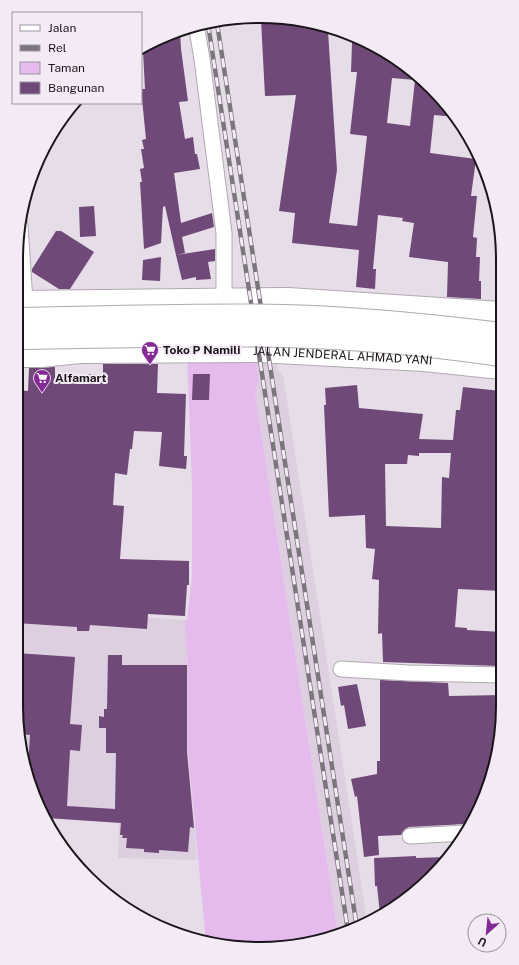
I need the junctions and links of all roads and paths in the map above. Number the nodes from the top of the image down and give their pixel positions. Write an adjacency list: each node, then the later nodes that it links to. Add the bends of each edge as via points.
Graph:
1 (197, 31): 2 (street, via 224,233)
2 (224, 299): 3 (main road); 6 (main road, via 288,299)
3 (72, 301): 4 (main road); 10 (main road, via 91,310 99,324 99,337)
4 (23, 307)
5 (23, 308): 8 (main road, bridge, via 363,320)
6 (462, 310): 7 (main road); 13 (main road, via 448,322 444,334 446,348)
7 (496, 313)
8 (496, 333)
9 (23, 338): 11 (main road, JALAN JENDERAL AHMAD YANI, bridge, via 287,336 435,346)
10 (80, 352): 12 (main road, JALAN JENDERAL AHMAD YANI); 13 (main road, JALAN JENDERAL AHMAD YANI, via 259,351)
11 (496, 353)
12 (23, 356)
13 (465, 364): 14 (main road, JALAN JENDERAL AHMAD YANI)
14 (496, 367)
15 (341, 669): 16 (street)
16 (496, 675)
17 (458, 834): 18 (street)
18 (410, 836)

